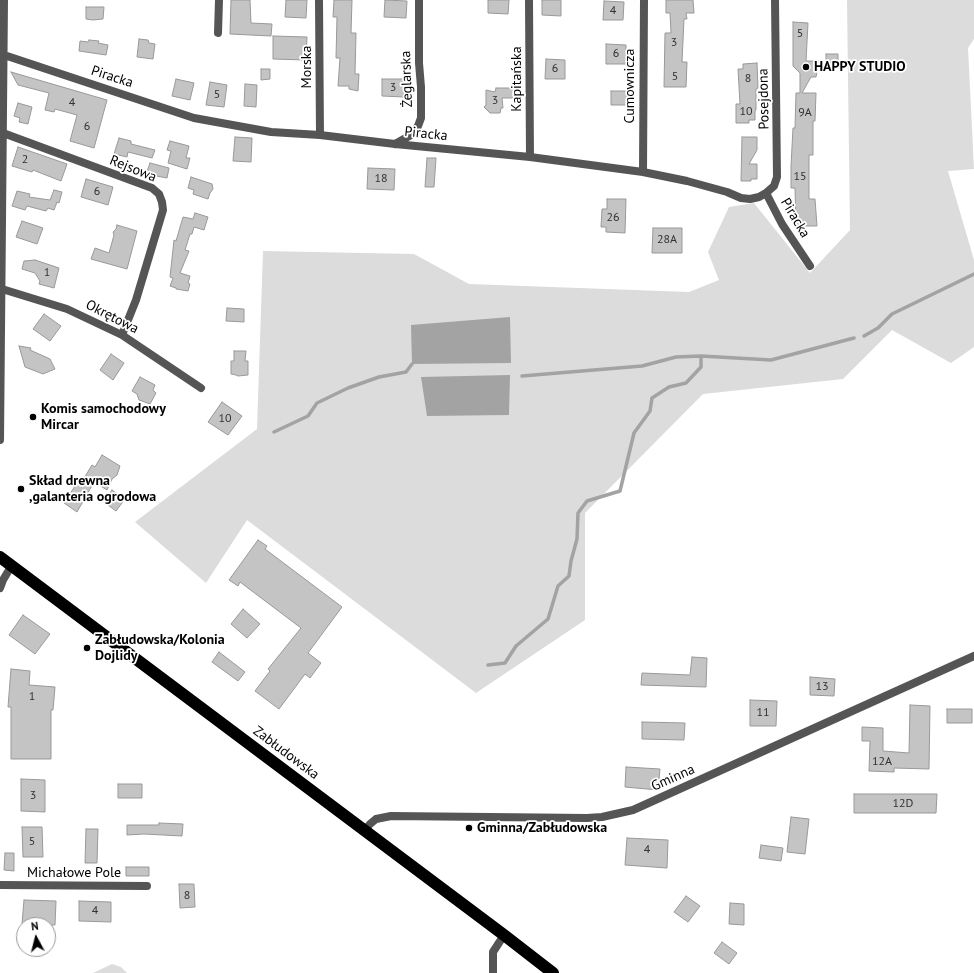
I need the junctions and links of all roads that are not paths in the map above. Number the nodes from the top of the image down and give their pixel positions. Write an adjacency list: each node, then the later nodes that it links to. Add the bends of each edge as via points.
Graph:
1 (4, 0): 9 (street)
2 (219, 0): 8 (street)
3 (319, 0): 11 (street, Morska)
4 (419, 0): 12 (street, Żeglarska, via 421,118 411,134)
5 (529, 0): 13 (street, Kapitańska)
6 (644, 0): 14 (street, Cumownicza)
7 (775, 0): 15 (street, Posejdona, via 777,177 774,186)
8 (218, 33)
9 (4, 55): 10 (street); 11 (street, Piracka, via 194,118 270,132)
10 (3, 133): 17 (street); 18 (street, Rejsowa, via 152,188 159,194 163,210 136,300)
11 (320, 135): 12 (street, Piracka)
12 (395, 144): 13 (street, Piracka)
13 (530, 158): 14 (street, Piracka)
14 (643, 172): 15 (street, Piracka, via 687,181 741,198 759,198)
15 (766, 193): 16 (street, Piracka, via 782,224)
16 (810, 266)
17 (2, 289): 18 (street, Okrętowa, via 67,309); 20 (street)
18 (122, 335): 19 (street, Okrętowa)
19 (201, 388)
20 (0, 440)
21 (0, 557): 22 (highway, Zabłudowska)
22 (12, 565): 23 (street); 25 (highway, Zabłudowska)
23 (0, 588)
24 (974, 656): 25 (street, Gminna, via 633,810 587,818 391,816 376,819)
25 (364, 831): 28 (highway, Zabłudowska)
26 (0, 885): 27 (street, Michałowe Pole)
27 (147, 886)
28 (504, 935): 29 (street, via 493,952); 30 (highway, Zabłudowska)
29 (493, 973)
30 (553, 973)

